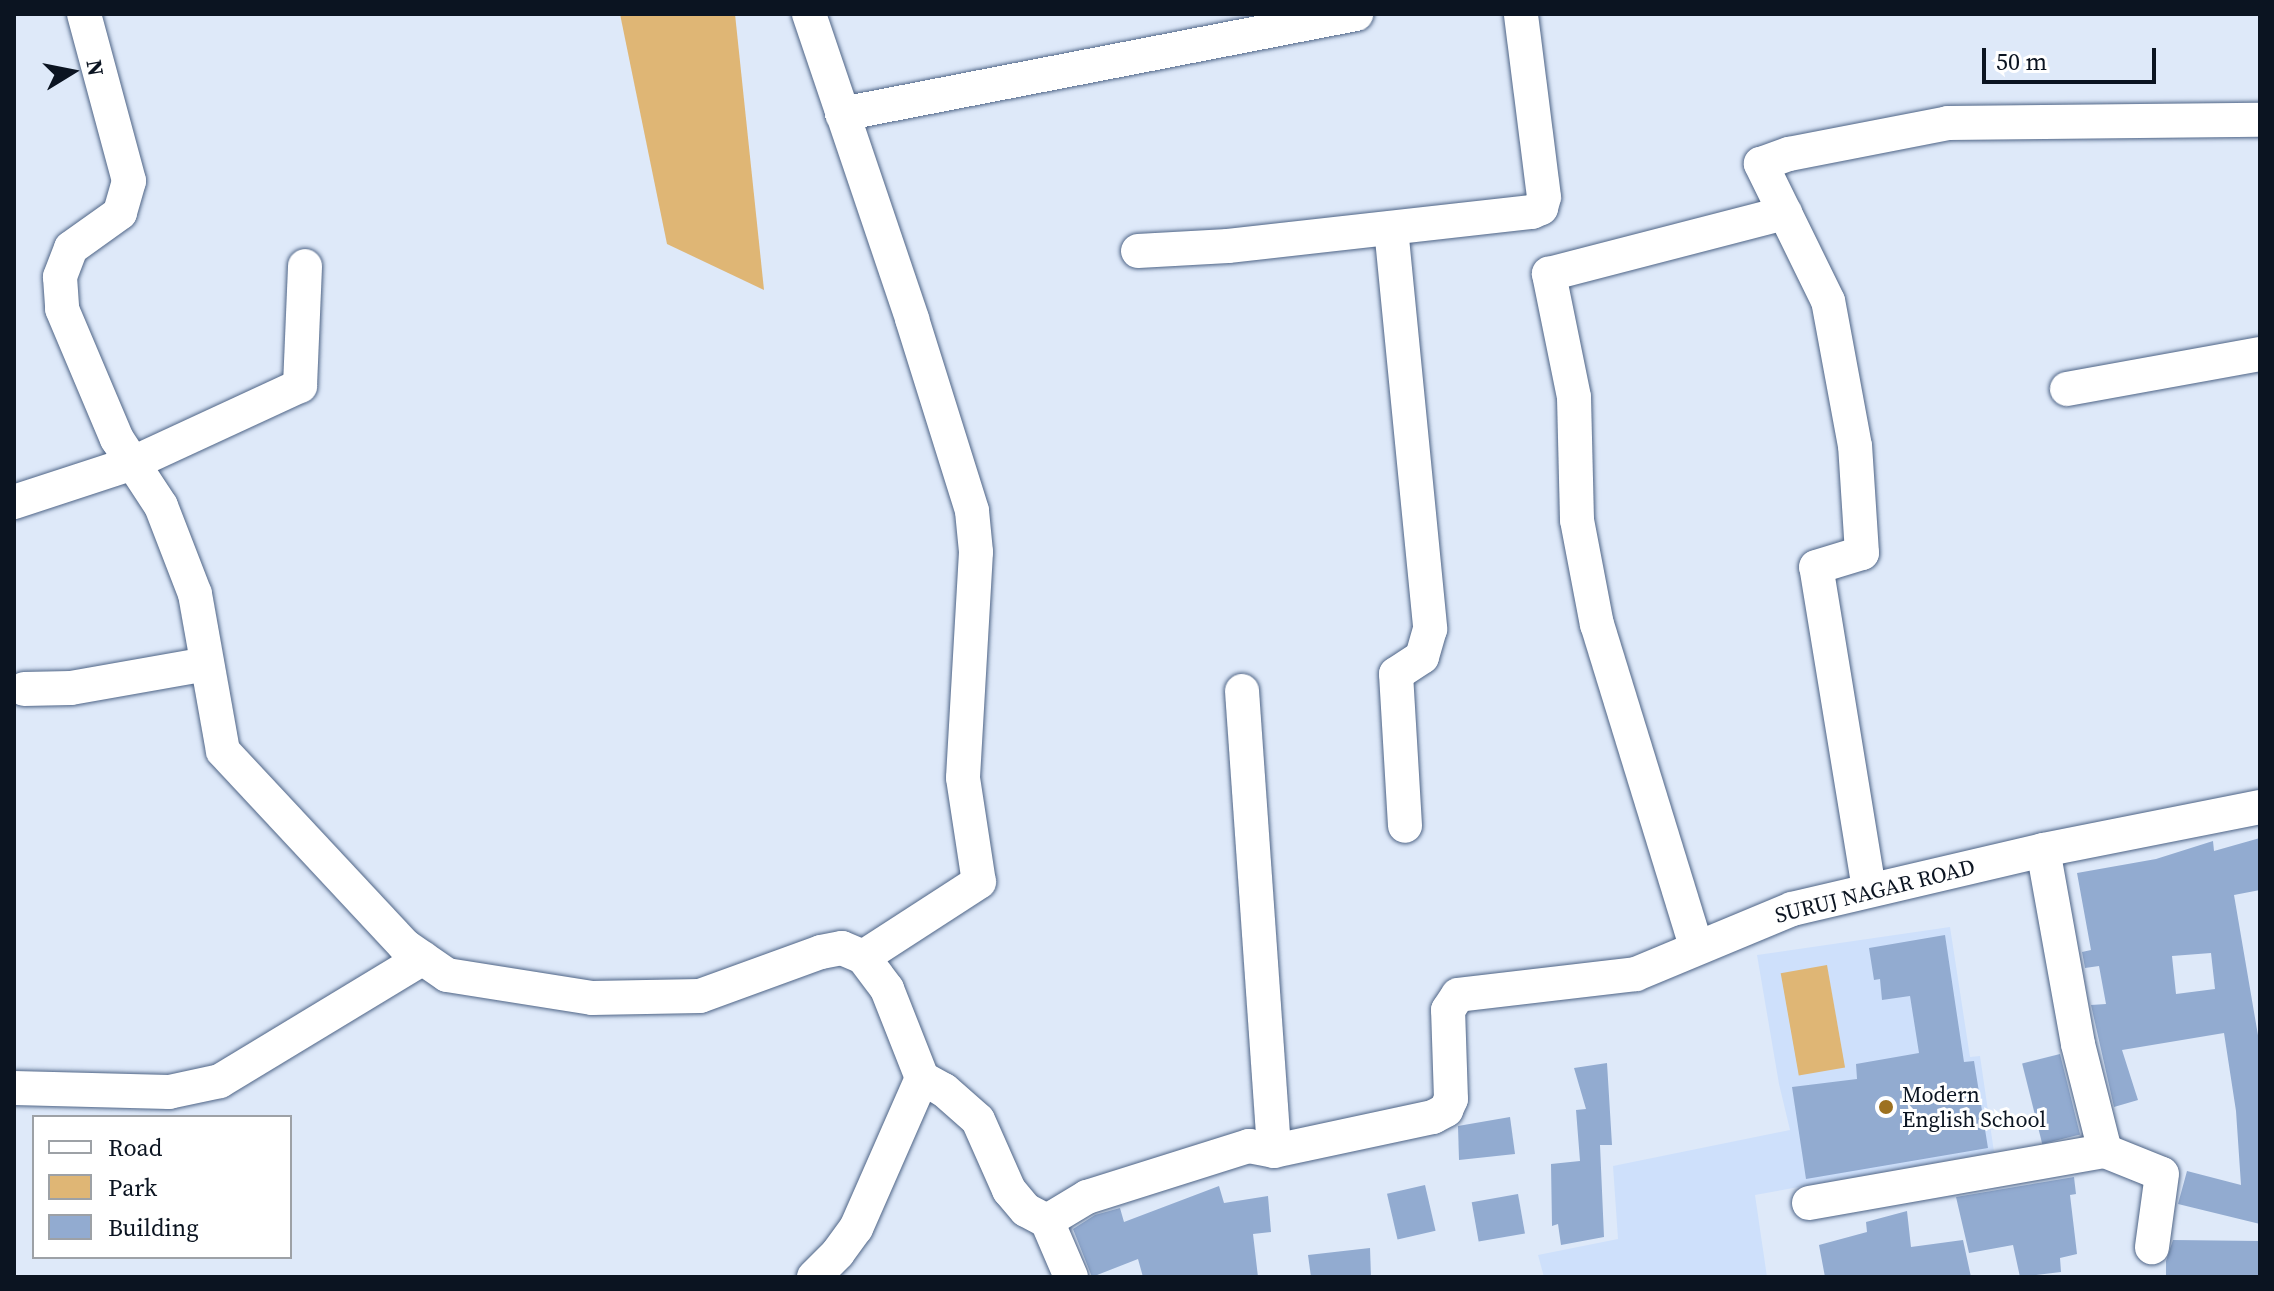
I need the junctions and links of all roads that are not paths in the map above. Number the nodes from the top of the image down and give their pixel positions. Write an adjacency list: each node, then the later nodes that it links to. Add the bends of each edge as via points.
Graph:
1 (84, 14): 13 (street, via 129,181 120,213 71,248 60,277 62,309 117,439)
2 (809, 14): 5 (street)
3 (1356, 14): 5 (street)
4 (1521, 14): 8 (street, via 1544,197 1541,208)
5 (842, 114): 23 (street, via 972,511 976,552 963,778 979,882)
6 (2260, 120): 7 (street, via 1948,123 1789,154 1761,164)
7 (1785, 213): 21 (street, via 1828,301 1855,446 1862,553 1816,567); 22 (street, via 1549,274 1574,397 1577,520 1597,625)
8 (1391, 228): 9 (street); 19 (street, via 1430,629 1422,657 1396,674)
9 (1138, 251)
10 (305, 266): 13 (street, via 300,386)
11 (2260, 354): 12 (street)
12 (2067, 389)
13 (133, 463): 14 (street); 15 (street, via 161,506 195,594)
14 (14, 502)
15 (207, 664): 16 (street, via 71,688); 24 (street, via 223,751 405,946)
16 (24, 689)
17 (1242, 691): 27 (street)
18 (2260, 807): 20 (street, SURUJ NAGAR ROAD)
19 (1405, 826)
20 (2043, 850): 21 (street, SURUJ NAGAR ROAD); 28 (street, via 2078,1044)
21 (1869, 889): 22 (street, SURUJ NAGAR ROAD, via 1792,909)
22 (1696, 946): 27 (street, SURUJ NAGAR ROAD, via 1636,974 1458,995 1448,1010 1451,1099 1446,1110)
23 (863, 957): 24 (street, via 842,948 821,952 700,996 592,998 447,975); 25 (street, via 887,989)
24 (423, 958): 26 (street, via 220,1081 169,1092)
25 (922, 1078): 30 (street, via 978,1120 1009,1190 1026,1210); 32 (street, via 856,1228)
26 (14, 1088)
27 (1274, 1151): 30 (street, SURUJ NAGAR ROAD, via 1249,1146 1183,1165 1087,1197)
28 (2105, 1151): 29 (street); 31 (street, via 2162,1174)
29 (1809, 1203)
30 (1047, 1221): 33 (street)
31 (2152, 1247)
32 (814, 1277)
33 (1071, 1277)

